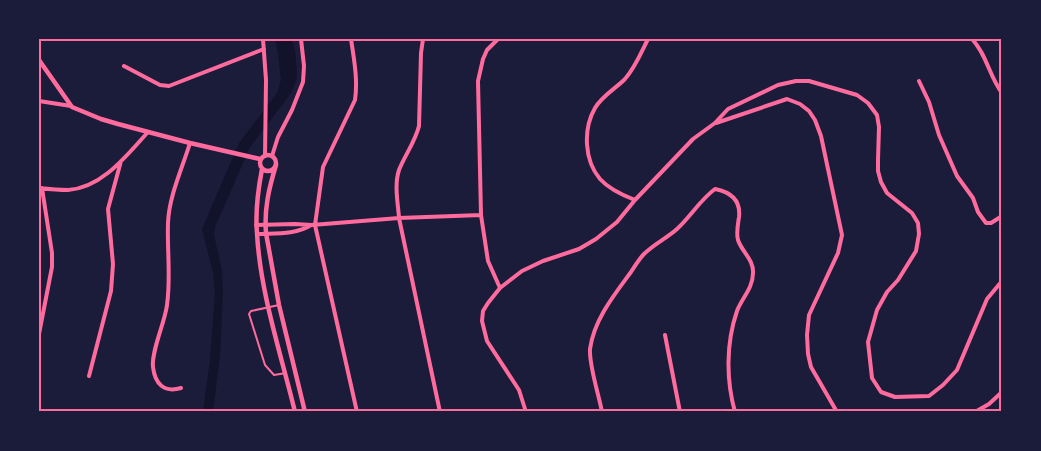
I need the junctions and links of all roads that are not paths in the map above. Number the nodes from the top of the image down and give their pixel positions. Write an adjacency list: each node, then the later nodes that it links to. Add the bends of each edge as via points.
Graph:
1 (263, 39): 8 (street)
2 (301, 39): 18 (street, via 303,82)
3 (351, 39): 30 (street, via 356,91 323,167)
4 (423, 39): 27 (street, via 421,116 399,171)
5 (498, 39): 25 (street, via 487,50 478,81)
6 (648, 39): 24 (street, via 626,78 595,108 586,133 591,164 600,178 611,189)
7 (972, 39): 12 (street)
8 (264, 49): 10 (street, via 169,86); 19 (street)
9 (39, 60): 14 (street)
10 (124, 66)
11 (919, 81): 26 (street, via 957,176 978,212 986,223)
12 (1002, 93)
13 (39, 101): 14 (street)
14 (72, 106): 16 (street)
15 (715, 123): 24 (street, via 693,139); 33 (street, via 728,109 778,85 796,81 857,95 877,115 881,182 887,193 912,213 919,234 913,258 887,292 868,342 872,378 881,392 895,397 929,396 944,385 957,370 987,299); 51 (street, via 786,99 809,111 822,136 842,235 838,253 809,315 808,354 811,367)
16 (148, 132): 17 (street); 20 (street)
17 (190, 143): 19 (street); 41 (street, via 169,212 169,290 153,364 161,386 168,390)
18 (272, 156): 19 (street); 21 (street)
19 (262, 158): 22 (street)
20 (121, 161): 23 (street, via 102,177 79,188); 40 (street, via 108,209 111,291)
21 (276, 165): 22 (street, via 269,172); 29 (street, via 267,195)
22 (262, 169): 28 (street)
23 (41, 188): 37 (street, via 52,267)
24 (635, 200): 34 (street, via 596,239 522,271)
25 (481, 215): 27 (street); 34 (street, via 488,261)
26 (1002, 216)
27 (399, 218): 30 (street); 46 (street)
28 (256, 225): 29 (street); 32 (street)
29 (265, 225): 30 (street); 31 (street)
30 (314, 225): 31 (street, via 303,230); 45 (street)
31 (266, 233): 32 (street); 35 (street)
32 (257, 234): 36 (street)
33 (1002, 281)
34 (500, 288): 47 (street, via 483,311 483,331 519,390)
35 (279, 305): 36 (lane); 44 (street)
36 (269, 307): 39 (street); 39 (lane, via 249,314 265,365 274,375)
37 (39, 334)
38 (665, 335): 49 (street)
39 (286, 373): 43 (street)
40 (89, 376)
41 (180, 388)
42 (1002, 392): 52 (street)
43 (295, 412)
44 (305, 412)
45 (357, 412)
46 (440, 412)
47 (526, 412)
48 (602, 412): 50 (street, via 590,351 602,316 644,254 676,230 715,189 727,191 735,200 740,213 737,238 753,271 751,287 738,309 729,341 729,385)
49 (680, 412)
50 (735, 412)
51 (837, 412)
52 (975, 412)

